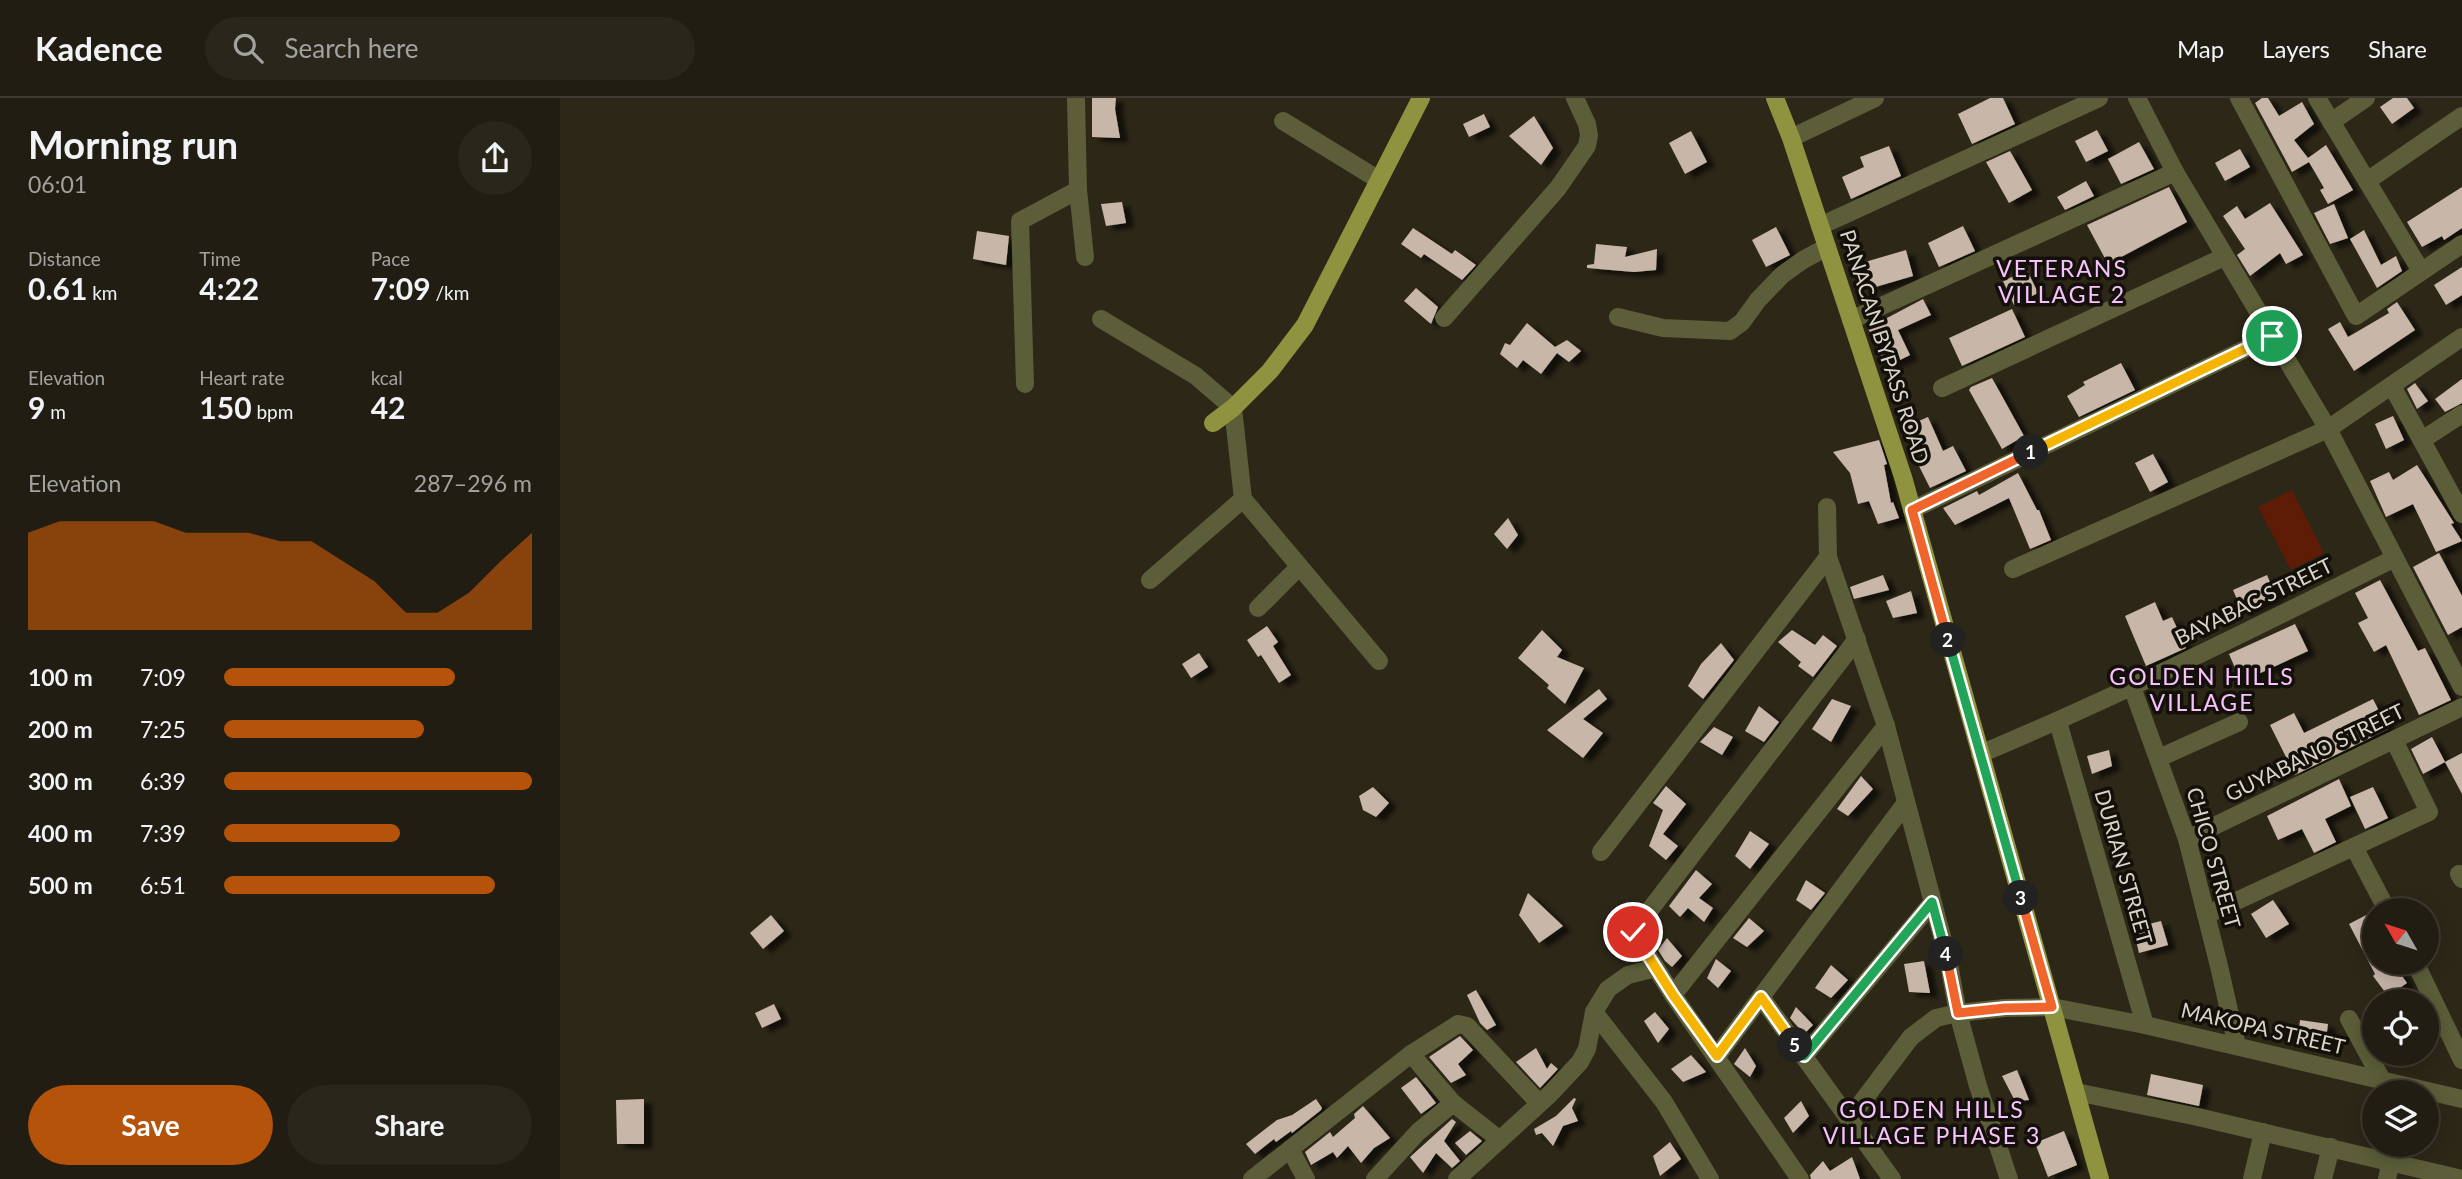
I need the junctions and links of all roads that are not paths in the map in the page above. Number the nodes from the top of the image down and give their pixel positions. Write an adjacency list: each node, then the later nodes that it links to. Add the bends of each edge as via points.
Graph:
1 (1076, 98): 18 (street)
2 (1421, 98): 16 (main road)
3 (1575, 98): 26 (street, via 1589,135 1583,153)
4 (1775, 98): 14 (main road, PANACAN BYPASS ROAD)
5 (1875, 98): 14 (street)
6 (2099, 98): 19 (street)
7 (2137, 98): 15 (street)
8 (2316, 98): 13 (street)
9 (2366, 98): 13 (street)
10 (2241, 99): 24 (street, via 2356,316)
11 (2462, 116): 17 (street)
12 (1283, 121): 16 (street)
13 (2331, 122): 17 (street)
14 (1791, 138): 19 (main road, PANACAN BYPASS ROAD)
15 (2175, 172): 23 (street); 28 (street)
16 (1379, 180): 34 (main road, via 1305,325 1270,371)
17 (2367, 181): 24 (street)
18 (1078, 190): 22 (street); 31 (street, via 1020,221)
19 (1819, 226): 21 (main road, PANACAN BYPASS ROAD)
20 (2462, 244): 24 (street)
21 (1827, 247): 25 (street, via 1782,275 1730,331 1663,328); 28 (main road, PANACAN BYPASS ROAD)
22 (1085, 257)
23 (2224, 257): 29 (street); 33 (street)
24 (2421, 271)
25 (1618, 317)
26 (1444, 318)
27 (1101, 319): 34 (street, via 1196,376)
28 (1851, 320): 42 (main road, PANACAN BYPASS ROAD)
29 (2272, 336): 37 (street); 42 (street)
30 (2462, 337): 32 (street)
31 (1025, 384)
32 (2392, 386): 37 (street); 38 (street)
33 (1942, 388)
34 (1233, 408): 36 (main road); 39 (street)
35 (2462, 414): 38 (street)
36 (1213, 423)
37 (2328, 429): 44 (street); 46 (street)
38 (2422, 440): 40 (street)
39 (1243, 499): 45 (street); 47 (street)
40 (2460, 503)
41 (1827, 507): 43 (street)
42 (1912, 510): 58 (main road, PANACAN BYPASS ROAD)
43 (1828, 557): 49 (street); 63 (street)
44 (2395, 558): 51 (street, BAYABAC STREET); 52 (street)
45 (1299, 567): 48 (street); 50 (street)
46 (2013, 569)
47 (1150, 580)
48 (1258, 608)
49 (1857, 639): 56 (street); 67 (street, via 1633,932)
50 (1379, 661)
51 (2132, 687): 54 (street, BAYABAC STREET); 59 (street, CHICO STREET)
52 (2462, 687)
53 (2462, 707): 57 (street, GUYABANO STREET)
54 (2058, 722): 58 (street, BAYABAC STREET); 75 (street, DURIAN STREET)
55 (2239, 722): 59 (street)
56 (1886, 726): 60 (street); 69 (street)
57 (2394, 740): 61 (street, GUYABANO STREET); 62 (street, via 2429,812)
58 (1980, 754): 71 (main road, PANACAN BYPASS ROAD)
59 (2160, 758): 61 (street, CHICO STREET)
60 (1905, 804): 65 (street); 70 (street)
61 (2187, 839): 66 (street, CHICO STREET)
62 (2354, 847): 64 (street); 66 (street)
63 (1601, 852)
64 (2381, 898)
65 (1932, 902): 73 (street); 79 (street)
66 (2206, 915): 76 (street, CHICO STREET)
67 (1656, 968): 69 (street); 72 (street, via 1618,980)
68 (2421, 975): 80 (street)
69 (1673, 995): 78 (street)
70 (1761, 997): 78 (street); 79 (street)
71 (2052, 1007): 73 (street, MAKOPA STREET); 75 (street, MAKOPA STREET); 82 (main road, PANACAN BYPASS ROAD)
72 (1594, 1012): 86 (street, via 1580,1062); 98 (street, via 1647,1078)
73 (1958, 1013): 87 (street, MAKOPA STREET, via 1936,1018 1911,1037); 101 (street)
74 (2349, 1020): 81 (street)
75 (2145, 1025): 76 (street, MAKOPA STREET)
76 (2236, 1046): 81 (street, MAKOPA STREET)
77 (1411, 1054): 85 (street); 86 (street, via 1462,1024); 91 (street)
78 (1717, 1056): 99 (street)
79 (1804, 1056): 87 (street)
80 (2462, 1059)
81 (2382, 1080)
82 (2076, 1091): 88 (street); 102 (main road, PANACAN BYPASS ROAD)
83 (2439, 1095): 84 (street, MAKOPA STREET)
84 (2462, 1099)
85 (1453, 1102): 89 (street); 96 (street)
86 (1539, 1103): 89 (street)
87 (1849, 1119): 100 (street)
88 (2263, 1132): 90 (street); 103 (street)
89 (1500, 1140): 97 (street)
90 (2331, 1147): 92 (street); 104 (street)
91 (1290, 1149): 94 (street); 95 (street)
92 (2391, 1162): 93 (street)
93 (2459, 1178)
94 (1252, 1179)
95 (1306, 1179)
96 (1375, 1179)
97 (1457, 1179)
98 (1710, 1179)
99 (1800, 1179)
100 (1892, 1179)
101 (2009, 1179)
102 (2100, 1179)
103 (2252, 1179)
104 (2323, 1179)

